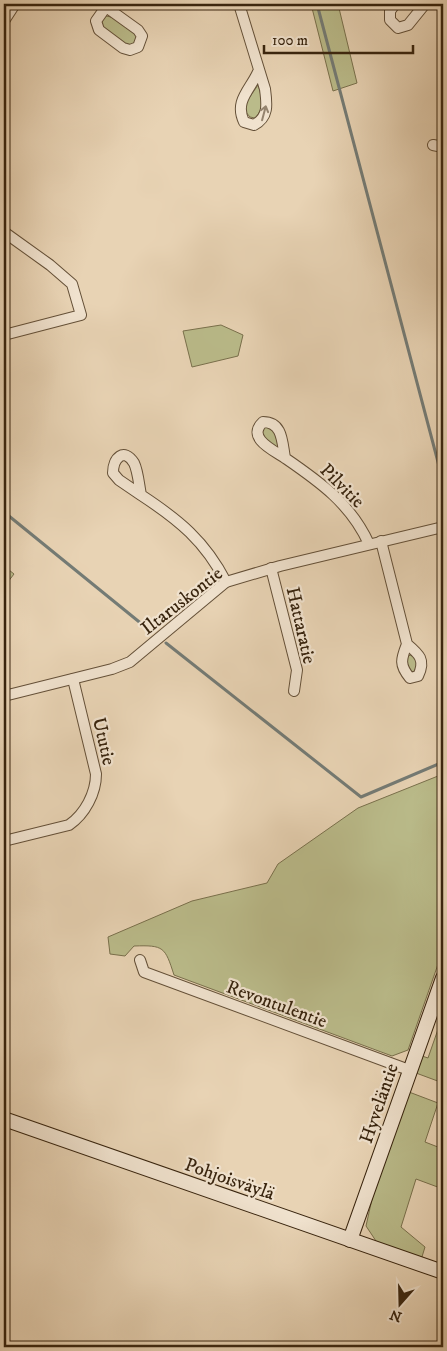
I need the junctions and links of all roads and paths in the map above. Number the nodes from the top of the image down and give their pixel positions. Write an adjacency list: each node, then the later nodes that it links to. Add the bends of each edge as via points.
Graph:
1 (15, 4): 6 (street)
2 (239, 4): 7 (street)
3 (395, 4): 4 (street, via 390,11 390,20 398,28 408,25)
4 (425, 4)
5 (107, 5): 5 (street, via 96,21 99,30 124,48 138,47 142,36 138,30)
6 (4, 21)
7 (258, 72): 7 (street, one-way to 7, via 240,104 244,122 254,125 262,121 266,113 265,89)
8 (4, 232): 9 (street, via 50,264 72,284 81,315)
9 (4, 335)
10 (285, 458): 14 (street, Pilvitie, via 342,502)
11 (141, 494): 16 (street, via 185,526 201,543)
12 (443, 527): 13 (street, Iltaruskontie)
13 (381, 541): 14 (street, Iltaruskontie); 17 (street)
14 (368, 544): 15 (street, Iltaruskontie)
15 (271, 568): 16 (street, Iltaruskontie); 19 (street, Hattaratie, via 297,670)
16 (226, 582): 18 (street, Iltaruskontie, via 130,662)
17 (407, 644)
18 (73, 679): 20 (street, Iltaruskontie); 21 (street, Ututie, via 96,774 92,795 76,820 69,825)
19 (294, 691)
20 (4, 696)
21 (4, 841)
22 (140, 960): 24 (street, Revontulentie, via 144,972)
23 (443, 978): 24 (main road, Hyveläntie)
24 (409, 1070): 26 (main road, Hyveläntie)
25 (4, 1119): 26 (main road, Pohjoisväylä)
26 (350, 1240): 27 (main road, Pohjoisväylä)
27 (443, 1272)

